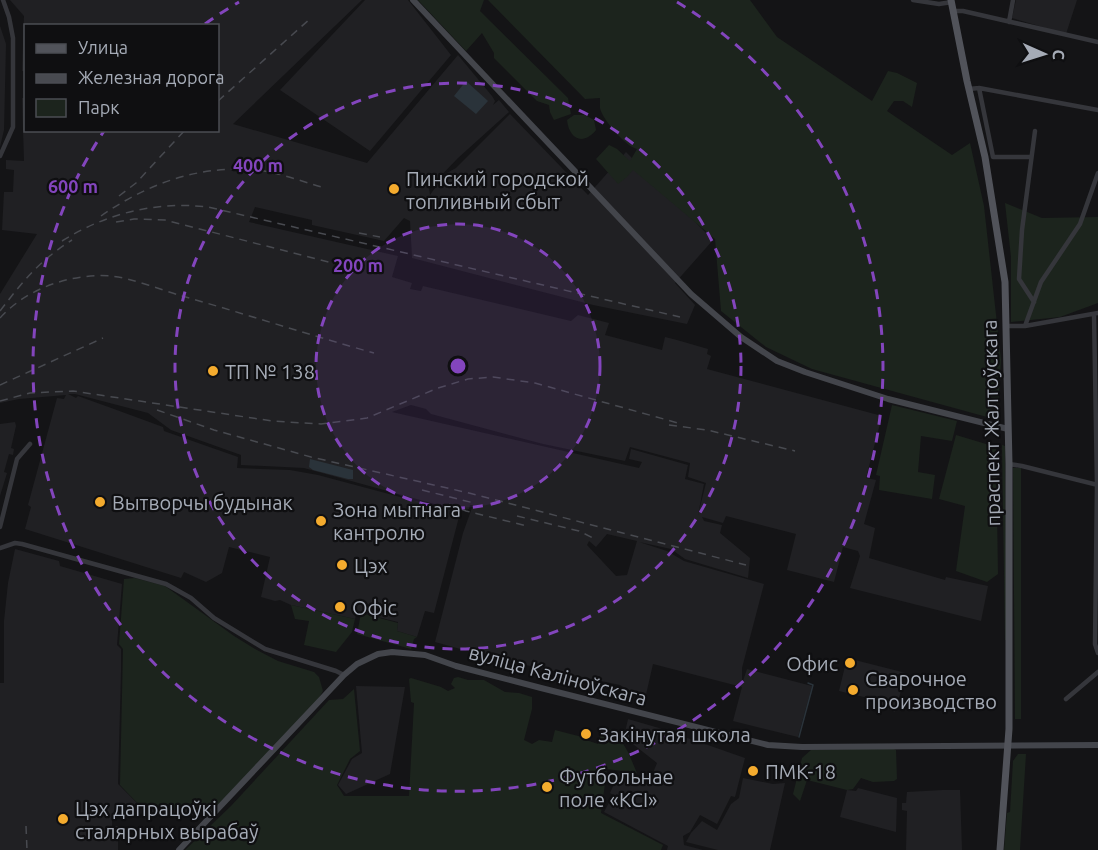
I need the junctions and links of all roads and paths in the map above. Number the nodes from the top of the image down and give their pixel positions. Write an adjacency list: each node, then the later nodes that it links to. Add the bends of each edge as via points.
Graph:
1 (3, 0): 13 (street, via 13,38 13,127)
2 (413, 0): 21 (street, via 691,294 741,338 777,361 804,372 888,399)
3 (913, 0): 5 (street, via 939,4)
4 (1013, 0): 7 (street)
5 (952, 1): 6 (main road, праспект Жалтоўскага)
6 (953, 11): 7 (street); 10 (main road, праспект Жалтоўскага)
7 (1009, 22): 8 (street)
8 (1098, 42)
9 (979, 88): 10 (street); 11 (street); 14 (street, via 993,157)
10 (969, 89): 18 (main road, праспект Жалтоўскага, via 998,228)
11 (1098, 110)
12 (1035, 130): 14 (street)
13 (0, 156)
14 (1030, 157): 16 (street, via 1020,279)
15 (1098, 173): 16 (street, via 1080,224 1041,282)
16 (1034, 302): 19 (street)
17 (1096, 313): 19 (street); 20 (street)
18 (1006, 326): 19 (street); 21 (main road, праспект Жалтоўскага)
19 (1025, 326)
20 (1096, 414): 24 (street)
21 (1008, 429): 23 (main road, праспект Жалтоўскага)
22 (30, 444): 25 (street, via 17,459)
23 (1009, 465): 24 (street); 31 (main road, праспект Жалтоўскага)
24 (1098, 485): 27 (street)
25 (0, 527)
26 (0, 548): 29 (street, via 22,544 166,584 266,649)
27 (1098, 653)
28 (1098, 672): 30 (street)
29 (344, 675): 31 (street, вуліца Каліноўскага, via 378,654 425,654 456,666 756,744); 33 (street, вуліца Каліноўскага)
30 (1066, 699)
31 (1008, 745): 32 (street, вуліца Каліноўскага); 34 (main road, праспект Жалтоўскага)
32 (1098, 745)
33 (179, 850)
34 (1000, 850)

